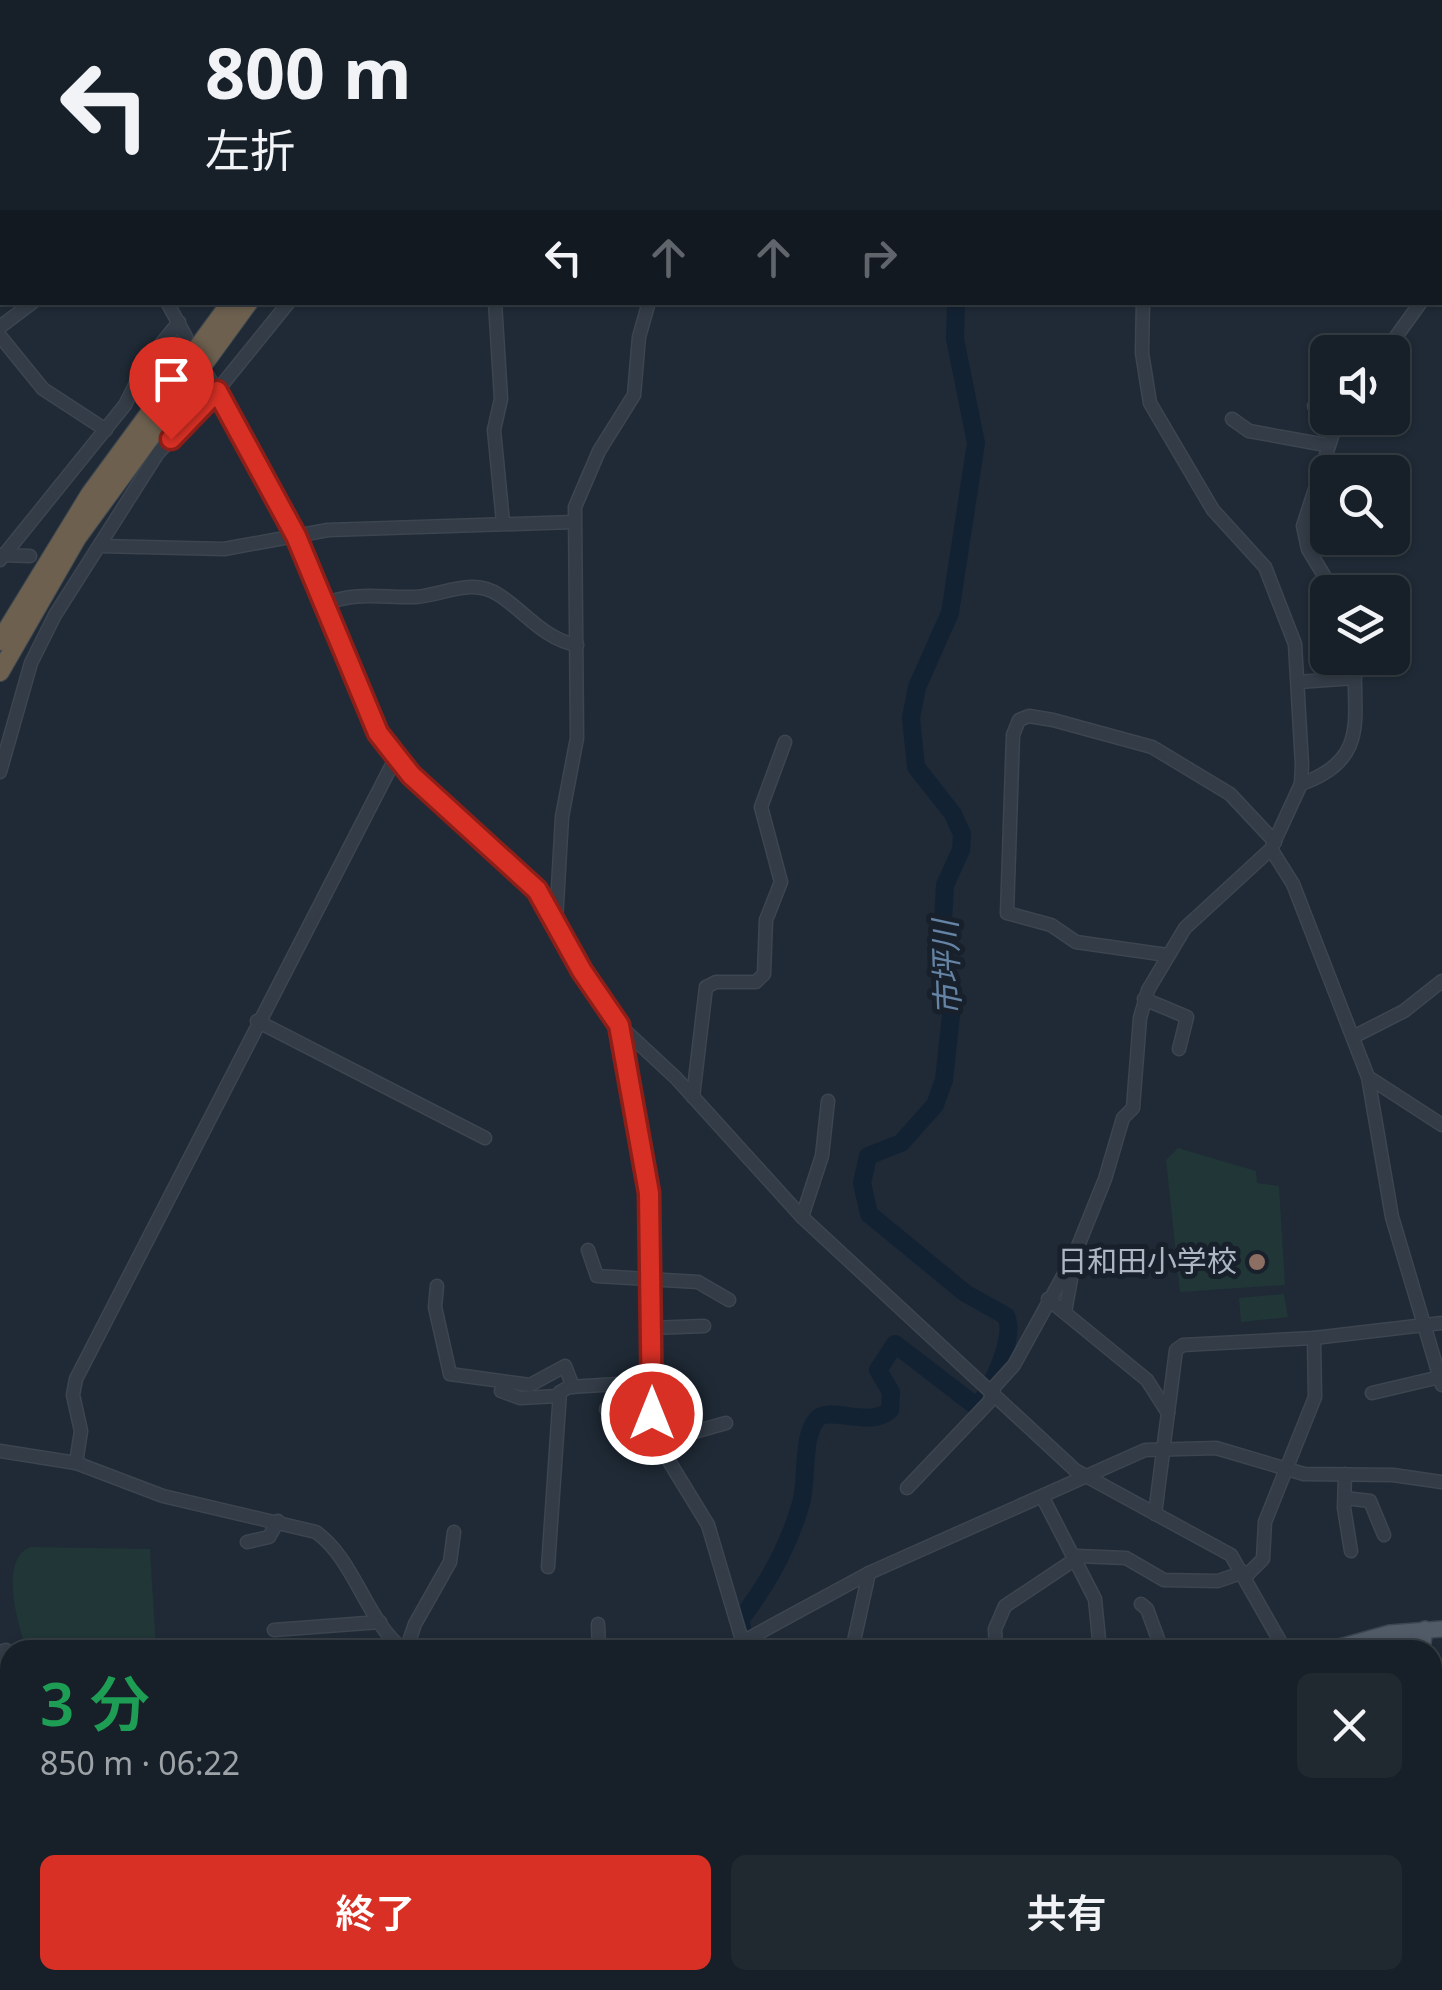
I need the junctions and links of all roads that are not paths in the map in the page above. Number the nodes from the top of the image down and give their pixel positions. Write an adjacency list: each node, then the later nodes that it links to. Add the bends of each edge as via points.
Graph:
1 (28, 305): 11 (street)
2 (169, 305): 10 (street)
3 (230, 305): 29 (highway, via 90,494)
4 (247, 305): 31 (highway, via 77,538)
5 (287, 305): 16 (street)
6 (494, 305): 21 (street, via 501,399 494,430)
7 (647, 305): 22 (street, via 634,395 583,483)
8 (1143, 305): 33 (street, via 1150,403 1213,510 1265,566 1295,644)
9 (1420, 305): 12 (street)
10 (178, 322): 14 (street); 18 (street, via 157,344)
11 (0, 327)
12 (1398, 335)
13 (0, 336): 18 (street, via 44,389)
14 (186, 337)
15 (208, 376): 16 (street)
16 (217, 391): 23 (street); 24 (street, via 158,453)
17 (1232, 419): 20 (street, via 1250,431)
18 (106, 430): 26 (street)
19 (1330, 435): 20 (street)
20 (1326, 445): 27 (street, via 1304,532)
21 (503, 522): 22 (street); 23 (street)
22 (574, 522): 30 (street)
23 (296, 536): 24 (street, via 224,549); 28 (street)
24 (91, 552): 36 (street, via 39,644)
25 (30, 556): 26 (street)
26 (1, 557)
27 (1326, 575)
28 (324, 604): 30 (street, via 354,594 420,597 472,587 496,592 556,638); 35 (street, via 367,714)
29 (0, 641)
30 (576, 645): 39 (street, via 577,738 562,817)
31 (0, 672)
32 (1355, 678): 33 (street); 37 (street, via 1352,741 1334,766)
33 (1298, 682): 37 (street)
34 (786, 742): 48 (street, via 761,808 781,882 766,920 764,974 756,982 706,987)
35 (396, 757): 39 (street, via 537,890); 43 (street)
36 (0, 772)
37 (1301, 784): 38 (street)
38 (1273, 846): 40 (street); 40 (street, via 1230,794 1152,746 1053,720 1020,720 1013,735 1007,913 1052,925 1076,942); 45 (street)
39 (556, 921): 44 (street)
40 (1166, 954): 42 (street)
41 (1442, 981): 45 (street, via 1404,1011)
42 (1144, 999): 46 (street, via 1188,1017); 54 (street, via 1133,1108 1123,1118)
43 (257, 1022): 51 (street); 79 (street, via 76,1379)
44 (619, 1025): 48 (street); 55 (street, via 648,1186)
45 (1353, 1037): 47 (street)
46 (1179, 1048)
47 (1368, 1076): 50 (street); 60 (street, via 1392,1217)
48 (693, 1097): 52 (street)
49 (828, 1101): 52 (street, via 822,1156)
50 (1442, 1124)
51 (485, 1138)
52 (802, 1217): 69 (street)
53 (588, 1250): 55 (street, via 598,1276)
54 (1067, 1268): 57 (street); 59 (street)
55 (651, 1276): 58 (street, via 704,1283); 63 (street)
56 (436, 1286): 67 (street, via 450,1374 530,1385 564,1366)
57 (1048, 1299): 59 (street); 69 (street)
58 (728, 1300)
59 (1065, 1312): 74 (street, via 1147,1380)
60 (1424, 1322): 61 (street); 64 (street); 65 (street)
61 (1442, 1323)
62 (704, 1326): 63 (street)
63 (651, 1328): 66 (street)
64 (1314, 1338): 74 (street, via 1183,1345 1176,1350); 80 (street, via 1316,1397)
65 (1441, 1381): 70 (street)
66 (651, 1382): 67 (street); 72 (street)
67 (573, 1388): 71 (street)
68 (501, 1391): 71 (street, via 520,1398)
69 (993, 1394): 82 (street); 84 (street)
70 (1372, 1394)
71 (558, 1396): 94 (street)
72 (651, 1408): 73 (street); 76 (street)
73 (606, 1410)
74 (1168, 1413): 77 (street)
75 (726, 1423): 76 (street)
76 (659, 1442): 106 (street, via 708,1525)
77 (1165, 1448): 80 (street, via 1224,1449); 82 (street); 87 (street)
78 (0, 1451): 79 (street)
79 (76, 1463): 88 (street, via 163,1496)
80 (1284, 1468): 81 (street); 96 (street, via 1265,1522 1264,1558)
81 (1345, 1474): 83 (street); 86 (street)
82 (1084, 1476): 85 (street); 87 (street)
83 (1442, 1482)
84 (907, 1488)
85 (1043, 1498): 93 (street); 95 (street)
86 (1344, 1498): 90 (street, via 1370,1501); 92 (street)
87 (1155, 1514): 96 (street, via 1230,1555)
88 (278, 1521): 91 (street, via 270,1538); 98 (street, via 326,1539)
89 (454, 1532): 104 (street, via 450,1562)
90 (1384, 1536)
91 (247, 1542)
92 (1352, 1552)
93 (1077, 1557): 96 (street, via 1126,1558 1164,1580); 109 (street, via 1005,1606); 110 (street, via 1095,1599)
94 (548, 1567)
95 (869, 1573): 107 (street); 108 (street)
96 (1245, 1574): 112 (street)
97 (1141, 1604): 111 (street)
98 (380, 1622): 102 (street); 103 (street)
99 (598, 1624): 105 (street)
100 (1424, 1629): 101 (main road); 113 (main road); 114 (main road)
101 (1442, 1629)
102 (274, 1630)
103 (396, 1640)
104 (408, 1640)
105 (599, 1640)
106 (742, 1640)
107 (754, 1640)
108 (854, 1640)
109 (996, 1640)
110 (1099, 1640)
111 (1158, 1640)
112 (1281, 1640)
113 (1365, 1640)
114 (1423, 1640)

